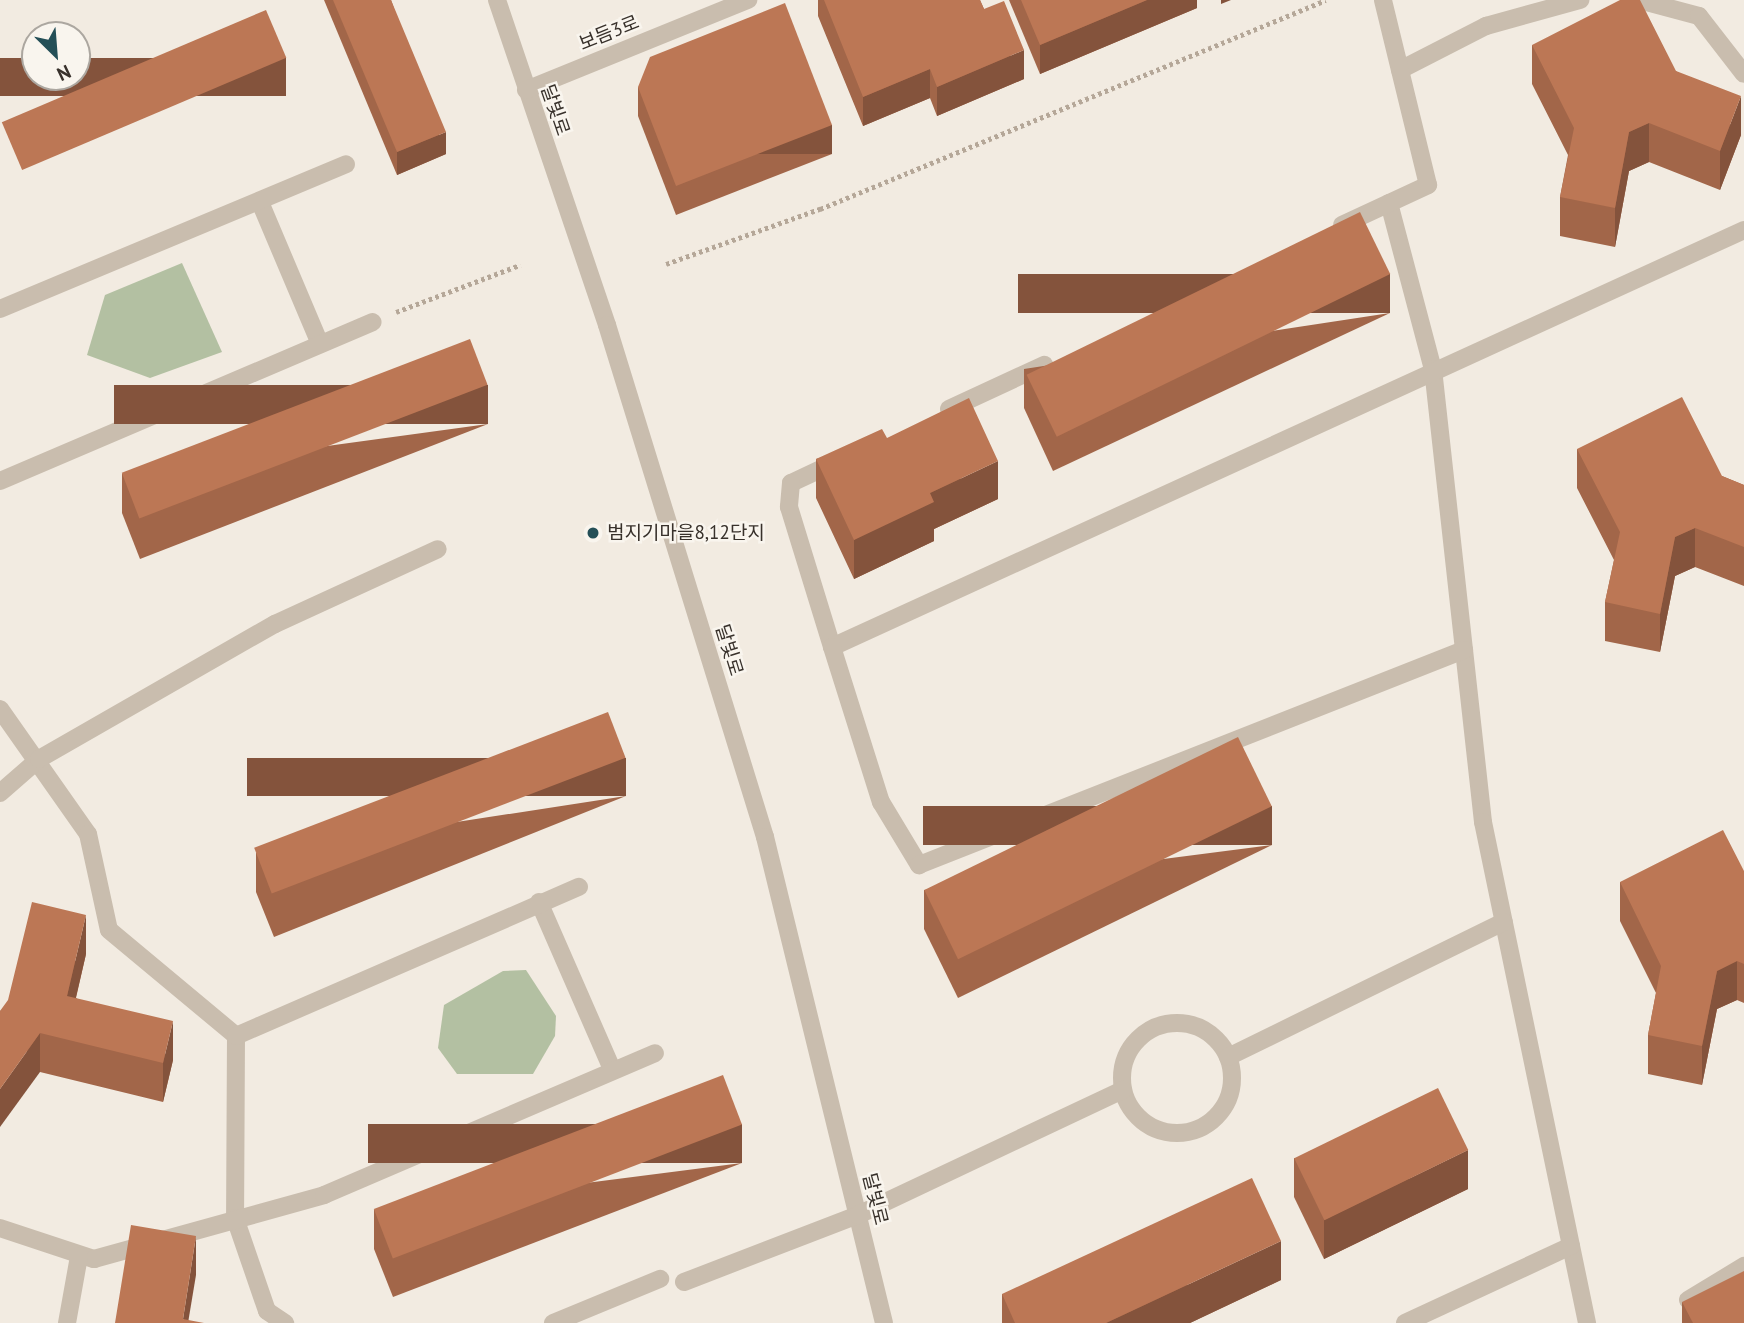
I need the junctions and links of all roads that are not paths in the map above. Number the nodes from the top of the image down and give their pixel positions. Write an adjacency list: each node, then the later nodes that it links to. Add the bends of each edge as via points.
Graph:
1 (497, 0): 8 (street, 달빛로)
2 (748, 0): 8 (street, 보듬3로)
3 (1383, 0): 6 (street)
4 (1580, 0): 6 (street, via 1486,26)
5 (1639, 0): 7 (street, via 1699,16)
6 (1400, 70): 11 (street, via 1428,185)
7 (1744, 74)
8 (526, 90): 36 (street, 달빛로, via 607,325 765,837)
9 (346, 164): 10 (street)
10 (260, 202): 14 (street); 16 (street)
11 (1389, 203): 13 (street); 18 (street)
12 (1744, 230): 18 (street)
13 (1326, 233)
14 (0, 309)
15 (372, 322): 16 (street)
16 (320, 344): 21 (street)
17 (1065, 355): 19 (street)
18 (1433, 369): 23 (street); 24 (street)
19 (928, 419)
20 (854, 454): 23 (street, via 792,483 789,507)
21 (0, 481)
22 (438, 549): 26 (street, via 275,624)
23 (832, 647): 24 (street, via 881,802 919,865)
24 (1464, 650): 30 (street, via 1483,822)
25 (0, 709): 26 (street)
26 (39, 760): 27 (street); 31 (street, via 88,834 108,930)
27 (0, 793)
28 (579, 887): 29 (street)
29 (540, 902): 31 (street); 34 (street)
30 (1504, 922): 33 (street); 39 (street)
31 (236, 1036): 37 (street)
32 (655, 1053): 34 (street)
33 (1228, 1057): 35 (street, via 1205,1029 1187,1023 1152,1028 1137,1039 1127,1055); 35 (street, via 1232,1074 1223,1108 1194,1130 1159,1130 1142,1121)
34 (613, 1072): 37 (street, via 324,1195)
35 (1123, 1090): 36 (street)
36 (858, 1215): 43 (street); 48 (street, 달빛로)
37 (234, 1218): 40 (street, via 94,1259); 46 (street, via 267,1311)
38 (0, 1228): 40 (street)
39 (1571, 1246): 49 (street); 50 (street)
40 (79, 1256): 45 (street)
41 (1744, 1266): 44 (street)
42 (660, 1279): 47 (street)
43 (684, 1282)
44 (1688, 1300)
45 (67, 1323)
46 (285, 1323)
47 (553, 1323)
48 (884, 1323)
49 (1405, 1323)
50 (1587, 1323)

